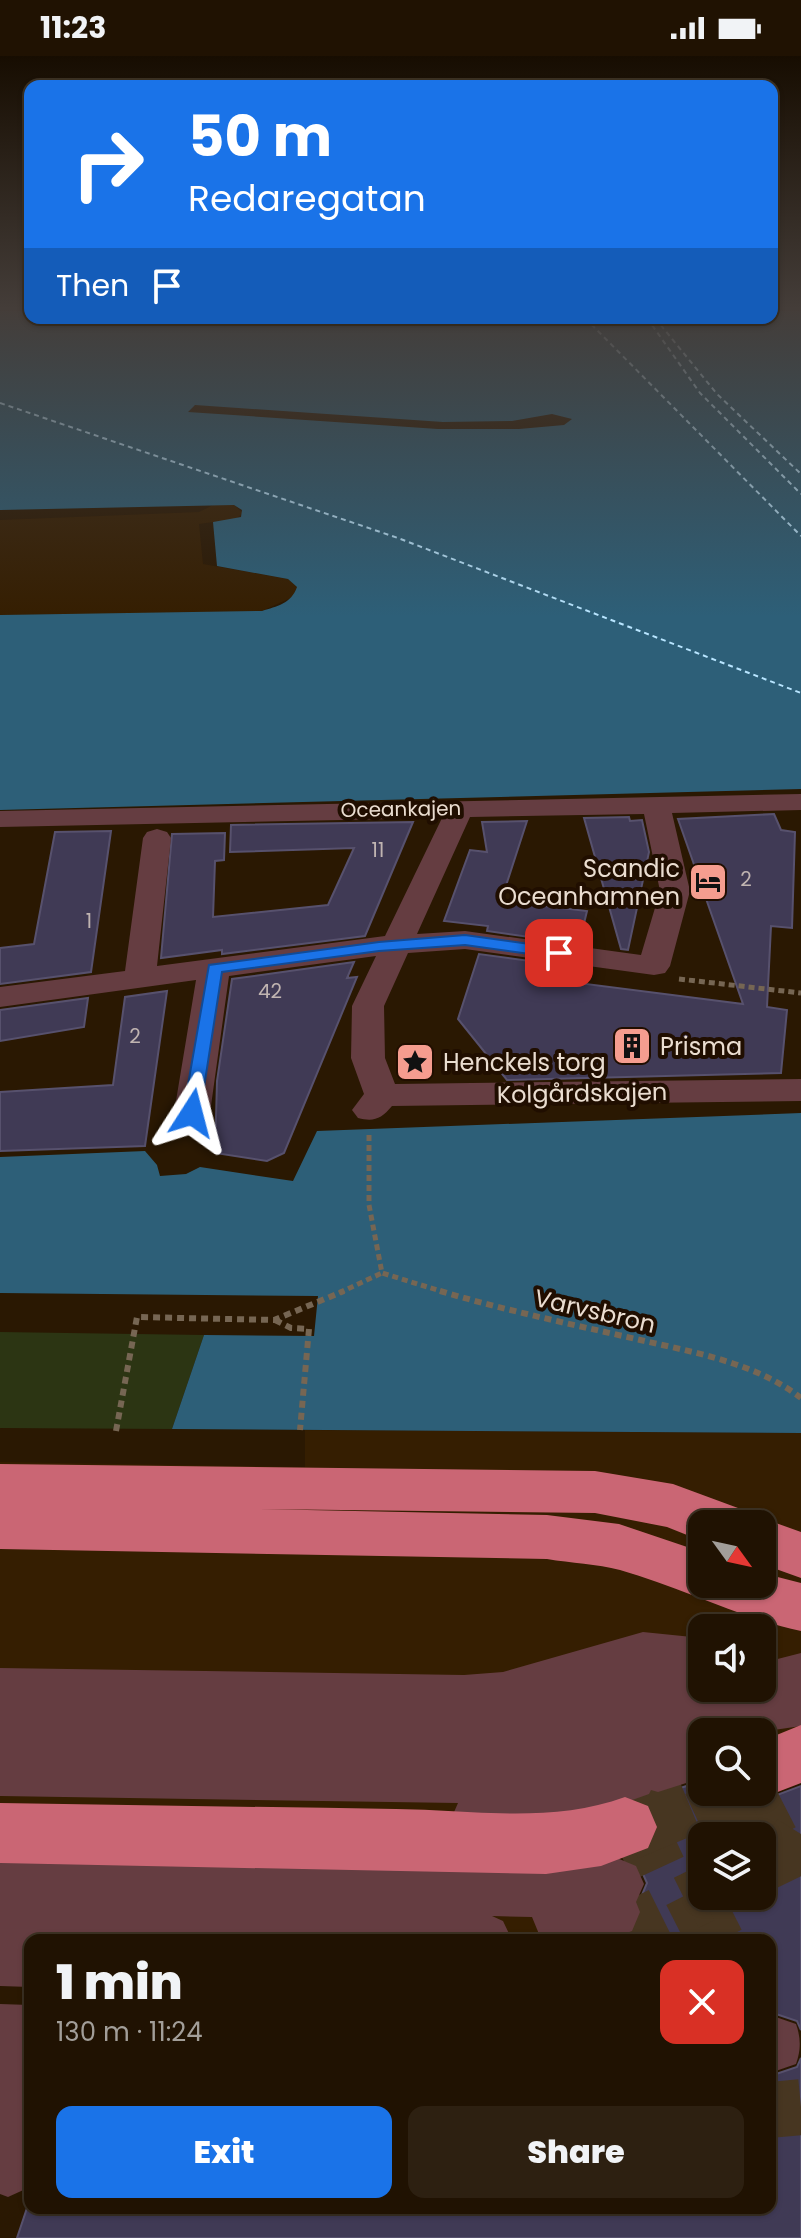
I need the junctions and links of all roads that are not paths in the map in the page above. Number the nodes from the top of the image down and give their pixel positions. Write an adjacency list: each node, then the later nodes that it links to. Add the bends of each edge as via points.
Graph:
1 (801, 802): 2 (street, Oceankajen)
2 (658, 809): 3 (street, Oceankajen); 6 (street, via 675,891 654,966 465,940)
3 (456, 812): 4 (street, Oceankajen); 6 (street)
4 (0, 819)
5 (157, 838): 8 (street)
6 (398, 945): 7 (street); 10 (street, Kolgårdskajen, via 368,1006 368,1058 376,1103)
7 (214, 968): 8 (street); 11 (street)
8 (140, 978): 9 (street)
9 (0, 997)
10 (801, 1090)
11 (192, 1113)
12 (0, 1485): 14 (highway, via 595,1492)
13 (0, 1498): 17 (street, via 579,1508 652,1518)
14 (688, 1512)
15 (0, 1515): 19 (street, via 546,1527 623,1533)
16 (0, 1527): 22 (highway, via 547,1537 619,1547)
17 (688, 1531)
18 (776, 1546): 20 (highway)
19 (688, 1553)
20 (801, 1555)
21 (776, 1564): 23 (street)
22 (688, 1570)
23 (801, 1574)
24 (776, 1582): 25 (street)
25 (801, 1588)
26 (763, 1598): 27 (highway)
27 (801, 1607)
28 (688, 1658): 35 (street, via 643,1653 503,1694 464,1697)
29 (776, 1669): 31 (street)
30 (688, 1671): 38 (street, via 651,1671 495,1716 464,1719)
31 (801, 1672): 32 (street); 33 (street)
32 (776, 1676)
33 (776, 1680)
34 (688, 1688): 41 (street, via 465,1741)
35 (0, 1690)
36 (697, 1702): 43 (street, via 493,1759)
37 (801, 1709): 39 (street); 40 (street); 44 (street, via 685,1721 500,1777 463,1780)
38 (0, 1712)
39 (769, 1718)
40 (776, 1722)
41 (0, 1734)
42 (688, 1740): 45 (street, via 506,1796 465,1800)
43 (0, 1753)
44 (0, 1773)
45 (0, 1792)
46 (0, 1813): 47 (street, via 466,1820 520,1816)
47 (638, 1826): 48 (highway, via 565,1845); 49 (street, via 570,1866); 50 (street, via 572,1892); 51 (street, via 580,1916)
48 (0, 1833)
49 (0, 1856)
50 (0, 1880)
51 (0, 1905)
52 (0, 1932): 53 (street)
53 (121, 1934)
54 (0, 1958): 55 (street)
55 (24, 1959)
56 (21, 2051): 57 (street)
57 (13, 2167)

